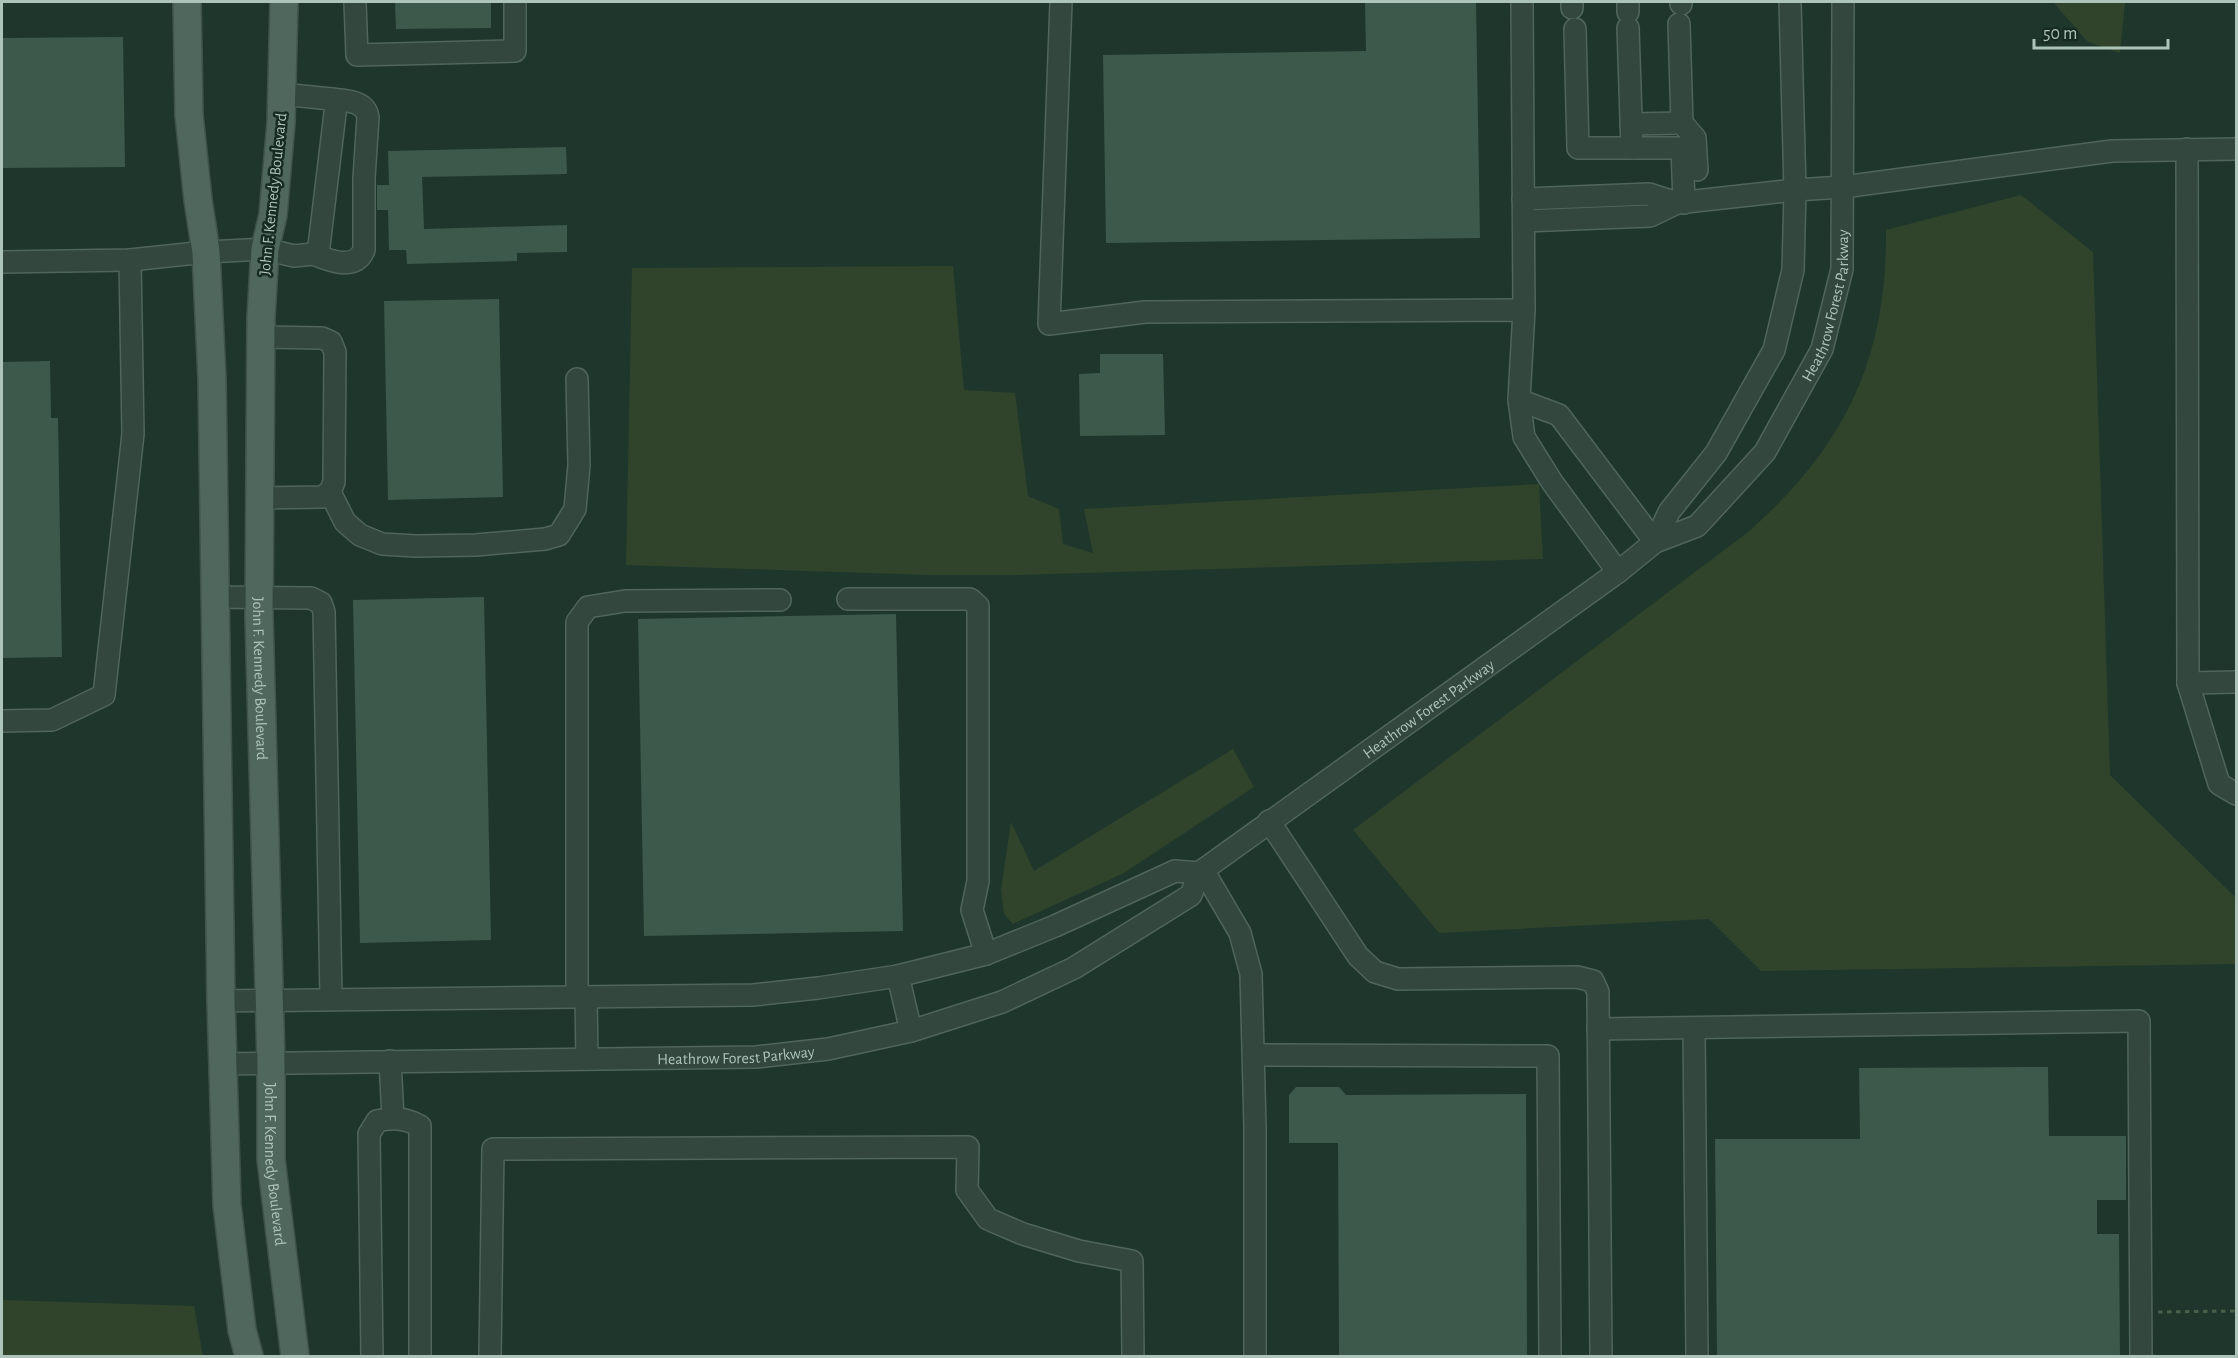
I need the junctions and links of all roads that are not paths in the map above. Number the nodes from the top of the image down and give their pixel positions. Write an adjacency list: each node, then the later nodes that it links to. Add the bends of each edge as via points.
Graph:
1 (187, 2): 25 (main road, via 189,115)
2 (284, 2): 12 (main road, John F. Kennedy Boulevard)
3 (355, 2): 4 (street, via 357,55 515,51)
4 (515, 2)
5 (1061, 2): 29 (street, via 1049,324 1145,312)
6 (1522, 2): 21 (street)
7 (1790, 2): 20 (street, Heathrow Forest Parkway)
8 (1843, 2): 19 (street, Heathrow Forest Parkway)
9 (1680, 10): 14 (street)
10 (1573, 13): 16 (street, via 1578,148)
11 (1628, 14): 15 (street)
12 (282, 94): 13 (street); 24 (main road, John F. Kennedy Boulevard, via 273,215)
13 (331, 99): 26 (street, via 336,105 319,246); 26 (street, via 361,105 368,117 364,250 353,261 335,263)
14 (1682, 123): 15 (street); 22 (street, via 1695,138)
15 (1631, 124): 16 (street)
16 (1632, 148): 22 (street, via 1682,148)
17 (2236, 148): 18 (street)
18 (2187, 149): 19 (street, via 2112,151); 42 (street)
19 (1843, 187): 20 (street); 35 (street, Heathrow Forest Parkway, via 1842,269 1822,349 1765,452 1697,526)
20 (1795, 190): 22 (street); 35 (street, Heathrow Forest Parkway, via 1793,270 1774,350 1716,453 1668,512)
21 (1523, 199): 22 (street, via 1649,194); 23 (street)
22 (1686, 202): 23 (street, via 1650,216)
23 (1524, 220): 29 (street)
24 (265, 249): 25 (street); 26 (street); 30 (main road, John F. Kennedy Boulevard)
25 (206, 252): 27 (street); 37 (main road)
26 (313, 254)
27 (130, 260): 28 (street); 43 (street, via 133,434 104,695 52,720)
28 (2, 262)
29 (1524, 310): 32 (street)
30 (261, 337): 33 (street, via 322,338 331,342 335,352 334,482); 34 (main road, John F. Kennedy Boulevard)
31 (577, 379): 33 (street, via 579,465 575,509 559,535 476,545 382,544 360,535 345,522)
32 (1520, 400): 35 (street, via 1559,415); 36 (street, via 1524,437)
33 (330, 492): 34 (street, via 322,496)
34 (260, 498): 38 (main road, John F. Kennedy Boulevard)
35 (1655, 542): 36 (street, Heathrow Forest Parkway)
36 (1618, 572): 45 (street, Heathrow Forest Parkway)
37 (215, 597): 38 (street); 52 (main road)
38 (259, 597): 50 (street, via 311,598 321,603 324,612); 51 (main road, John F. Kennedy Boulevard)
39 (848, 599): 47 (street, via 970,599 978,606 978,881 972,910)
40 (780, 600): 49 (street, via 626,601 588,607 577,622)
41 (2236, 682): 42 (street)
42 (2188, 683): 44 (street, via 2219,784)
43 (2, 721)
44 (2236, 794)
45 (1269, 821): 46 (street, Heathrow Forest Parkway); 54 (street, via 1358,956 1375,972 1398,979 1577,977 1593,981 1598,992)
46 (1201, 871): 47 (street, via 1175,870 1055,927); 55 (street, Heathrow Forest Parkway, via 1191,894 1074,968 1002,1002); 56 (street, via 1234,920 1249,960)
47 (986, 954): 48 (street)
48 (898, 976): 49 (street, via 753,995); 55 (street)
49 (582, 997): 50 (street); 57 (street)
50 (331, 998): 51 (street)
51 (269, 1000): 52 (street); 59 (main road, John F. Kennedy Boulevard)
52 (221, 1001): 60 (main road)
53 (1694, 1028): 54 (street); 71 (street); 72 (street, via 2139,1021)
54 (1598, 1029): 70 (street)
55 (911, 1031): 57 (street, Heathrow Forest Parkway, via 828,1049 756,1057)
56 (1254, 1055): 68 (street); 69 (street, via 1548,1056)
57 (587, 1059): 58 (street, Heathrow Forest Parkway)
58 (390, 1061): 59 (street, Heathrow Forest Parkway); 61 (street)
59 (271, 1063): 60 (street, Heathrow Forest Parkway); 63 (main road, John F. Kennedy Boulevard, via 271,1159)
60 (222, 1064): 62 (main road, via 227,1204 242,1330)
61 (393, 1117): 64 (street, via 377,1121 369,1134); 65 (street, via 420,1126)
62 (249, 1356)
63 (295, 1356)
64 (372, 1356)
65 (420, 1356)
66 (490, 1356): 67 (street, via 493,1149 956,1147 968,1147 968,1190 988,1219 1079,1251 1131,1261)
67 (1133, 1356)
68 (1255, 1356)
69 (1550, 1356)
70 (1601, 1356)
71 (1697, 1356)
72 (2141, 1356)

